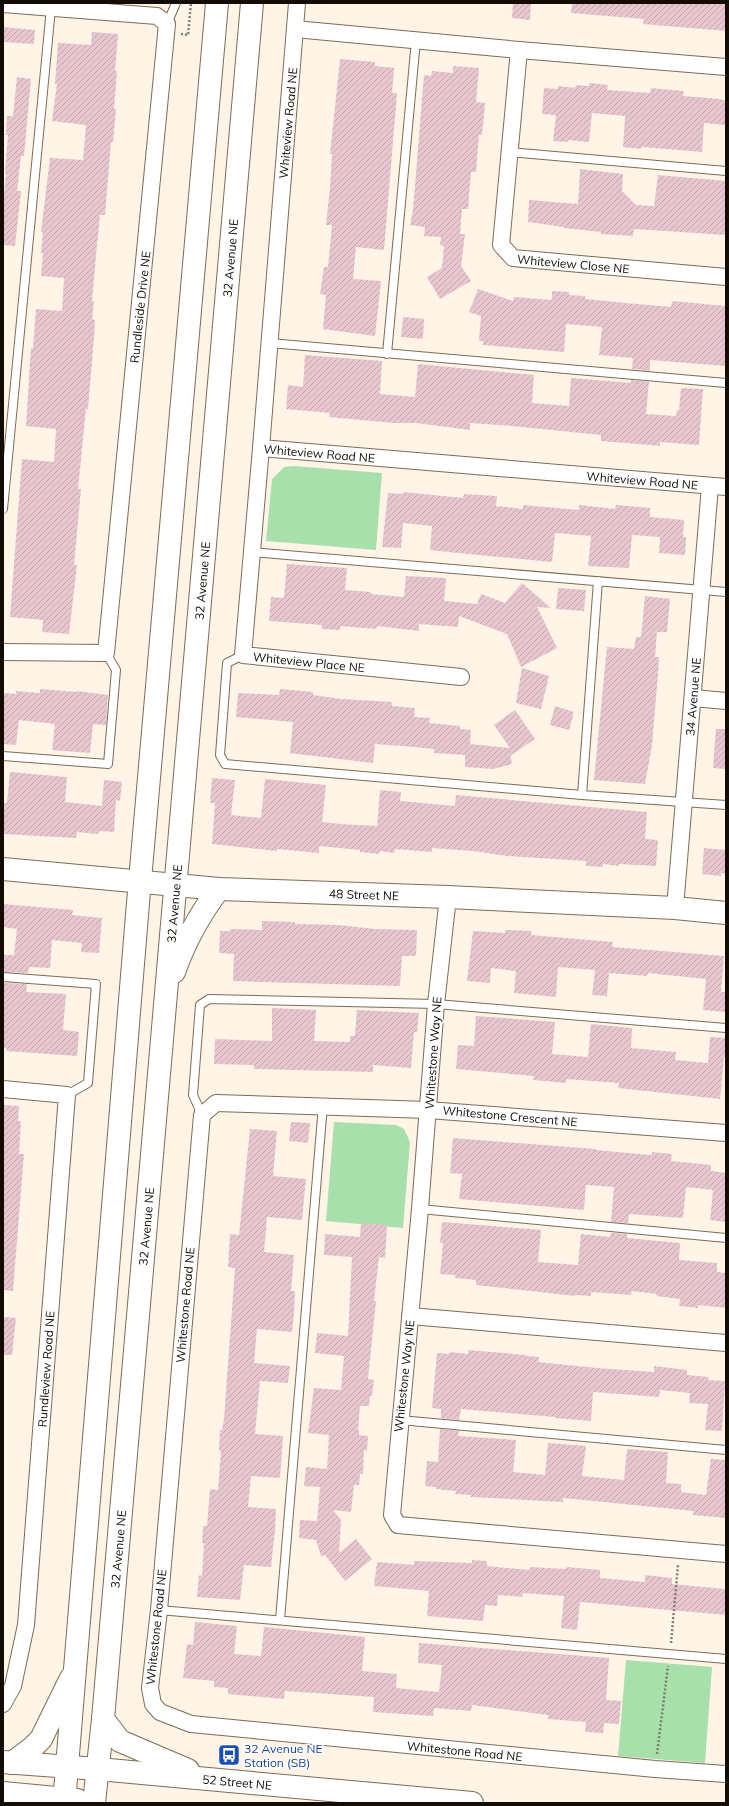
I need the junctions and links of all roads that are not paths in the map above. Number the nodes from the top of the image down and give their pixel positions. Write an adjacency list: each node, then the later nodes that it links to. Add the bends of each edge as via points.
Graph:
1 (176, 3): 7 (lane)
2 (217, 3): 36 (main road)
3 (252, 3): 37 (main road, 32 Avenue NE)
4 (297, 3): 8 (street, Whiteview Road NE)
5 (3, 4): 6 (street)
6 (51, 8): 7 (street, via 157,16); 20 (lane)
7 (167, 24): 26 (street, Rundleside Drive NE)
8 (295, 28): 9 (street); 15 (street, Whiteview Road NE)
9 (416, 40): 10 (street); 16 (lane)
10 (519, 50): 11 (street); 12 (street, Whiteview Close NE)
11 (726, 67)
12 (509, 152): 13 (lane); 14 (street, Whiteview Close NE, via 501,245 513,258)
13 (726, 171)
14 (726, 277)
15 (270, 343): 16 (lane); 18 (street, Whiteview Road NE)
16 (387, 354): 17 (lane)
17 (726, 383)
18 (261, 448): 19 (street, Whiteview Road NE); 21 (street, Whiteview Place NE)
19 (718, 487): 23 (street, 34 Avenue NE)
20 (3, 509)
21 (251, 552): 22 (lane); 27 (street, Whiteview Place NE)
22 (598, 581): 23 (lane); 32 (lane)
23 (702, 590): 24 (lane); 29 (street, 34 Avenue NE)
24 (726, 592)
25 (3, 652): 26 (street)
26 (106, 653): 31 (lane, via 116,670 108,764)
27 (243, 655): 28 (street, Whiteview Place NE); 32 (lane, via 227,663 220,755 226,764)
28 (461, 677)
29 (693, 698): 30 (street); 33 (street, 34 Avenue NE)
30 (726, 701)
31 (3, 756)
32 (582, 795): 33 (lane)
33 (684, 801): 34 (lane); 40 (street, 34 Avenue NE)
34 (726, 805)
35 (3, 869): 36 (main road, 48 Street NE)
36 (140, 882): 37 (main road, 48 Street NE); 62 (main road)
37 (175, 884): 38 (main road, 48 Street NE); 43 (main road, 32 Avenue NE)
38 (219, 888): 39 (main road, 48 Street NE); 43 (main road, via 199,916 183,948)
39 (448, 897): 40 (main road, 48 Street NE); 44 (street, Whitestone Way NE)
40 (676, 908): 41 (main road, 48 Street NE)
41 (726, 912)
42 (3, 977): 47 (lane, via 96,984 88,1083)
43 (165, 997): 64 (main road, 32 Avenue NE)
44 (436, 1004): 45 (lane); 49 (street, Whitestone Way NE); 50 (lane, via 209,999 200,1005 193,1095)
45 (726, 1028)
46 (3, 1089): 47 (street)
47 (67, 1095): 63 (street, Rundleview Road NE, via 26,1625 13,1686)
48 (323, 1105): 49 (street, Whitestone Crescent NE); 50 (street, Whitestone Crescent NE, via 216,1103); 60 (lane)
49 (428, 1110): 51 (street, Whitestone Crescent NE); 52 (street, Whitestone Way NE)
50 (202, 1115): 59 (street, Whitestone Road NE)
51 (726, 1133)
52 (420, 1210): 53 (lane); 54 (street, Whitestone Way NE)
53 (726, 1238)
54 (410, 1316): 55 (street); 56 (street, Whitestone Way NE)
55 (726, 1343)
56 (400, 1420): 57 (lane); 58 (street, Whitestone Way NE, via 392,1515 398,1526)
57 (726, 1450)
58 (726, 1554)
59 (159, 1610): 60 (lane); 68 (street, Whitestone Road NE, via 150,1688 153,1704 160,1712 191,1724)
60 (280, 1620): 61 (lane)
61 (726, 1659)
62 (76, 1668): 65 (main road, via 41,1739); 66 (main road)
63 (3, 1704)
64 (103, 1719): 67 (main road, 32 Avenue NE); 69 (main road, via 120,1741)
65 (8, 1763): 66 (main road, 52 Street NE)
66 (68, 1767): 67 (main road, 52 Street NE); 71 (main road)
67 (98, 1769): 69 (main road, 52 Street NE); 72 (main road, 32 Avenue NE)
68 (726, 1774)
69 (215, 1780): 73 (main road, 52 Street NE)
70 (3, 1793): 71 (main road)
71 (64, 1801): 72 (main road)
72 (99, 1802)
73 (472, 1803)

